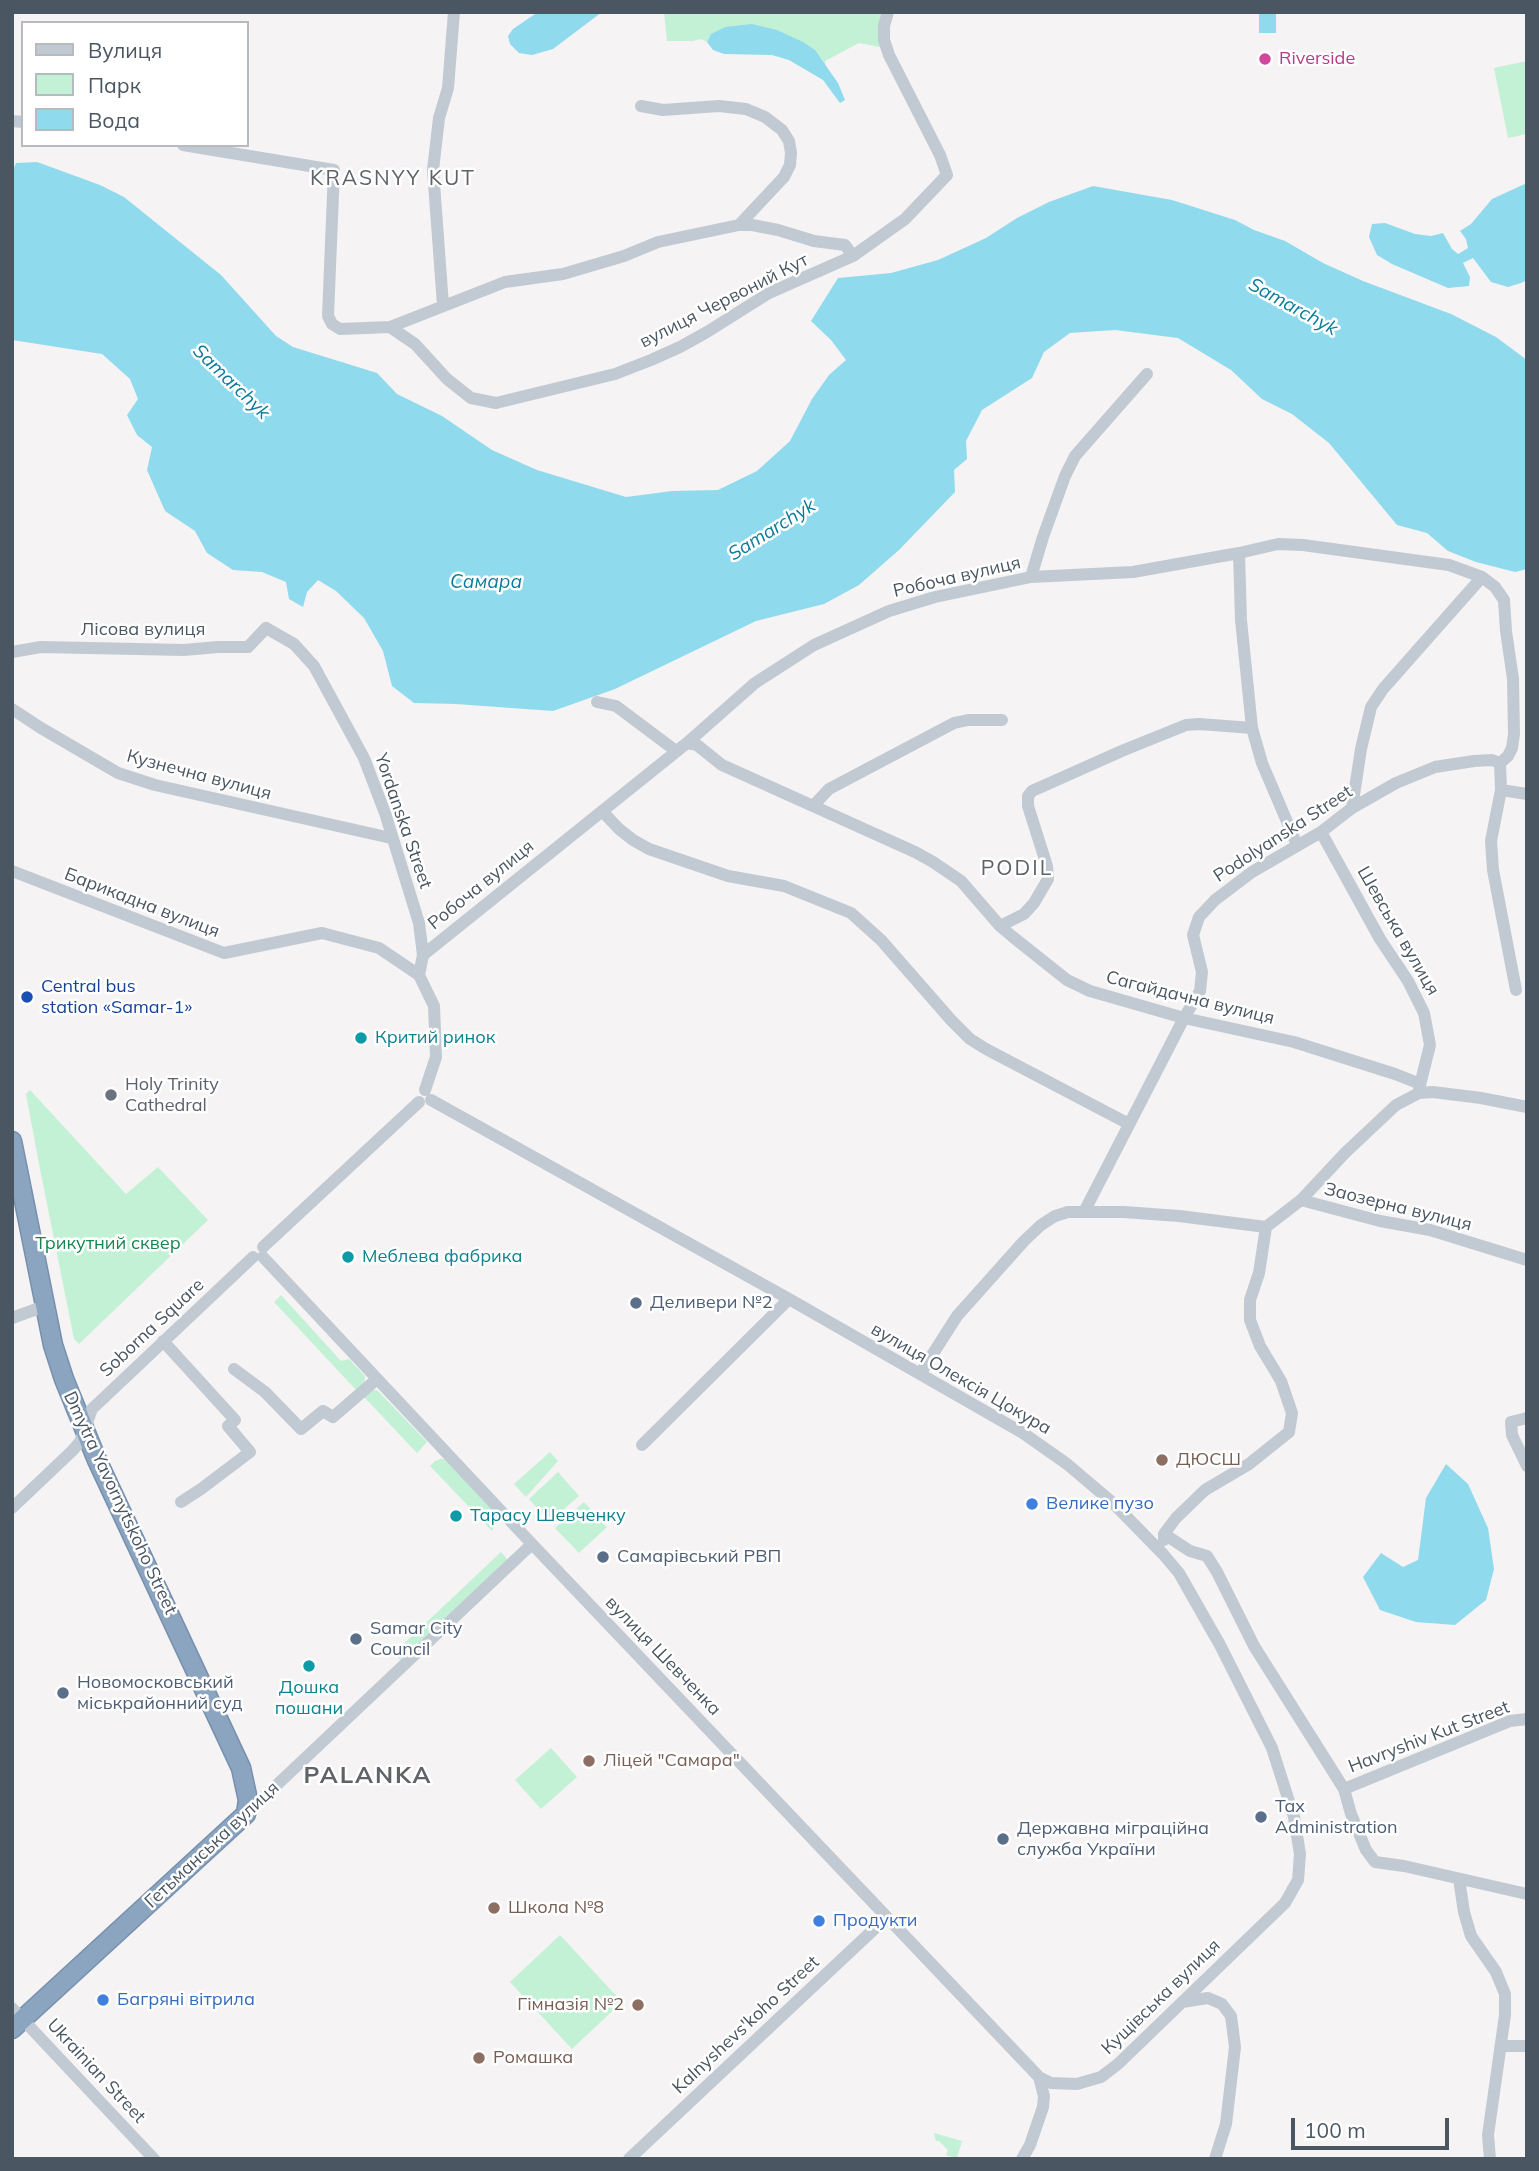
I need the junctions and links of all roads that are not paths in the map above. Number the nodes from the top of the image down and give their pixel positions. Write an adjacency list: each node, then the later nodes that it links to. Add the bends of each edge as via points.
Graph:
1 (454, 12): 7 (street, via 448,88 433,170)
2 (888, 12): 6 (street, вулиця Червоний Кут, via 884,26 888,55 947,175 905,219)
3 (641, 106): 5 (street, via 746,109 782,130 789,141 790,165)
4 (195, 147): 8 (street, вулиця Червоний Кут, via 334,170 328,316 340,328)
5 (739, 225): 6 (street, вулиця Червоний Кут, via 845,245); 7 (street, вулиця Червоний Кут, via 658,242 563,274 505,282)
6 (853, 256): 8 (street, вулиця Червоний Кут, via 769,293 707,332 615,374 496,403 471,398 415,344)
7 (443, 305): 8 (street, вулиця Червоний Кут)
8 (390, 327)
9 (1147, 374): 11 (street, via 1075,456)
10 (1239, 553): 11 (street, Робоча вулиця, via 1133,572); 12 (street, Робоча вулиця, via 1278,544 1303,545 1449,565); 18 (street)
11 (1031, 577): 19 (street, Робоча вулиця, via 901,607 814,645 755,683)
12 (1482, 577): 21 (street, via 1504,600 1513,679 1512,748); 25 (street, via 1371,708)
13 (267, 628): 14 (street, Лісова вулиця, via 248,647 41,647); 28 (street, Yordanska Street, via 294,644 314,666 364,758)
14 (12, 652)
15 (597, 702): 20 (street, via 616,706)
16 (12, 709): 28 (street, Кузнечна вулиця, via 118,773)
17 (1002, 720): 24 (street, via 954,723 829,789)
18 (1252, 728): 29 (street); 31 (street, via 1186,725 1032,791 1028,806 1048,879 1024,915)
19 (687, 743): 20 (street, Робоча вулиця); 24 (street, Сагайдачна вулиця, via 722,765)
20 (676, 751): 26 (street, Робоча вулиця)
21 (1500, 762): 22 (street); 25 (street, Podolyanska Street, via 1435,767)
22 (1501, 790): 23 (street); 34 (street, via 1491,841 1493,870)
23 (1527, 794)
24 (813, 806): 31 (street, Сагайдачна вулиця, via 933,862 961,881)
25 (1352, 808): 27 (street, Podolyanska Street)
26 (602, 811): 32 (street, Робоча вулиця); 39 (street, via 626,835 649,849 728,876 783,886 851,913 970,1038)
27 (1321, 832): 29 (street, Podolyanska Street); 36 (street, Шевська вулиця, via 1424,1013 1430,1045)
28 (391, 838): 32 (street, Yordanska Street, via 419,923)
29 (1297, 845): 35 (street, Podolyanska Street, via 1252,872 1199,917 1193,935 1202,972 1200,991)
30 (12, 871): 33 (street, Барикадна вулиця, via 224,953 322,933 379,948)
31 (1000, 926): 35 (street, Сагайдачна вулиця, via 1067,980)
32 (423, 954): 33 (street, Yordanska Street)
33 (419, 975): 37 (street, via 434,1006 436,1057)
34 (1516, 990)
35 (1184, 1018): 36 (street, Сагайдачна вулиця, via 1294,1042 1395,1073); 39 (street, Podolyanska Street)
36 (1419, 1088): 38 (street, Сагайдачна вулиця); 42 (street, via 1345,1153)
37 (425, 1097): 45 (street, Soborna Square); 47 (street, вулиця Олексія Цокура)
38 (1527, 1107)
39 (1129, 1124): 43 (street, Podolyanska Street)
40 (12, 1141): 41 (highway, Dmytra Yavornytskoho Street)
41 (15, 1173): 48 (highway, Dmytra Yavornytskoho Street)
42 (1301, 1200): 44 (street); 46 (street, Заозерна вулиця, via 1430,1230)
43 (1084, 1212): 44 (street, via 1179,1216); 52 (street, via 1055,1216 1024,1241 957,1316)
44 (1266, 1227): 60 (street, via 1250,1320 1281,1381 1292,1413 1289,1432 1249,1464 1205,1490)
45 (260, 1254): 50 (street, Soborna Square); 53 (street, вулиця Шевченка)
46 (1527, 1260)
47 (789, 1299): 52 (street, вулиця Олексія Цокура); 56 (street)
48 (45, 1307): 49 (street); 55 (highway, Dmytra Yavornytskoho Street, via 53,1345)
49 (12, 1318)
50 (163, 1341): 55 (street, Soborna Square, via 92,1409); 58 (street, via 235,1420 228,1426 250,1452)
51 (234, 1369): 53 (street, via 265,1392 301,1429 323,1411 333,1417)
52 (920, 1374): 62 (street, вулиця Олексія Цокура, via 1046,1449 1113,1503)
53 (377, 1379): 61 (street, вулиця Шевченка)
54 (1527, 1418): 57 (street, via 1511,1422 1512,1435)
55 (84, 1430): 59 (street, Soborna Square, via 72,1451); 65 (highway, Dmytra Yavornytskoho Street, via 242,1768)
56 (642, 1445)
57 (1527, 1466)
58 (180, 1502)
59 (12, 1508)
60 (1164, 1534): 62 (street); 64 (street, via 1190,1551 1208,1556 1254,1646)
61 (532, 1544): 65 (street, Гетьманська вулиця); 69 (street, вулиця Шевченка)
62 (1163, 1554): 66 (street, вулиця Олексія Цокура, via 1196,1602 1272,1748)
63 (1527, 1719): 64 (street, Havryshiv Kut Street, via 1510,1721)
64 (1344, 1788): 67 (street, via 1366,1850 1375,1862)
65 (246, 1814): 71 (highway, Гетьманська вулиця)
66 (1300, 1853): 70 (street, Кущівська вулиця, via 1298,1880 1285,1903)
67 (1459, 1879): 68 (street); 72 (street, via 1471,1936 1505,1994)
68 (1527, 1894)
69 (887, 1917): 74 (street, вулиця Шевченка); 75 (street, Kalnyshevsʹkoho Street)
70 (1181, 2003): 74 (street, Кущівська вулиця, via 1101,2077 1066,2084); 78 (street, via 1208,1998 1222,2004 1231,2016 1235,2047 1227,2124)
71 (16, 2019): 76 (street, Ukrainian Street)
72 (1501, 2046): 73 (street); 79 (street, via 1488,2134)
73 (1527, 2046)
74 (1040, 2077): 77 (street, via 1043,2107)
75 (632, 2155)
76 (154, 2159)
77 (1022, 2159)
78 (1215, 2159)
79 (1490, 2159)

